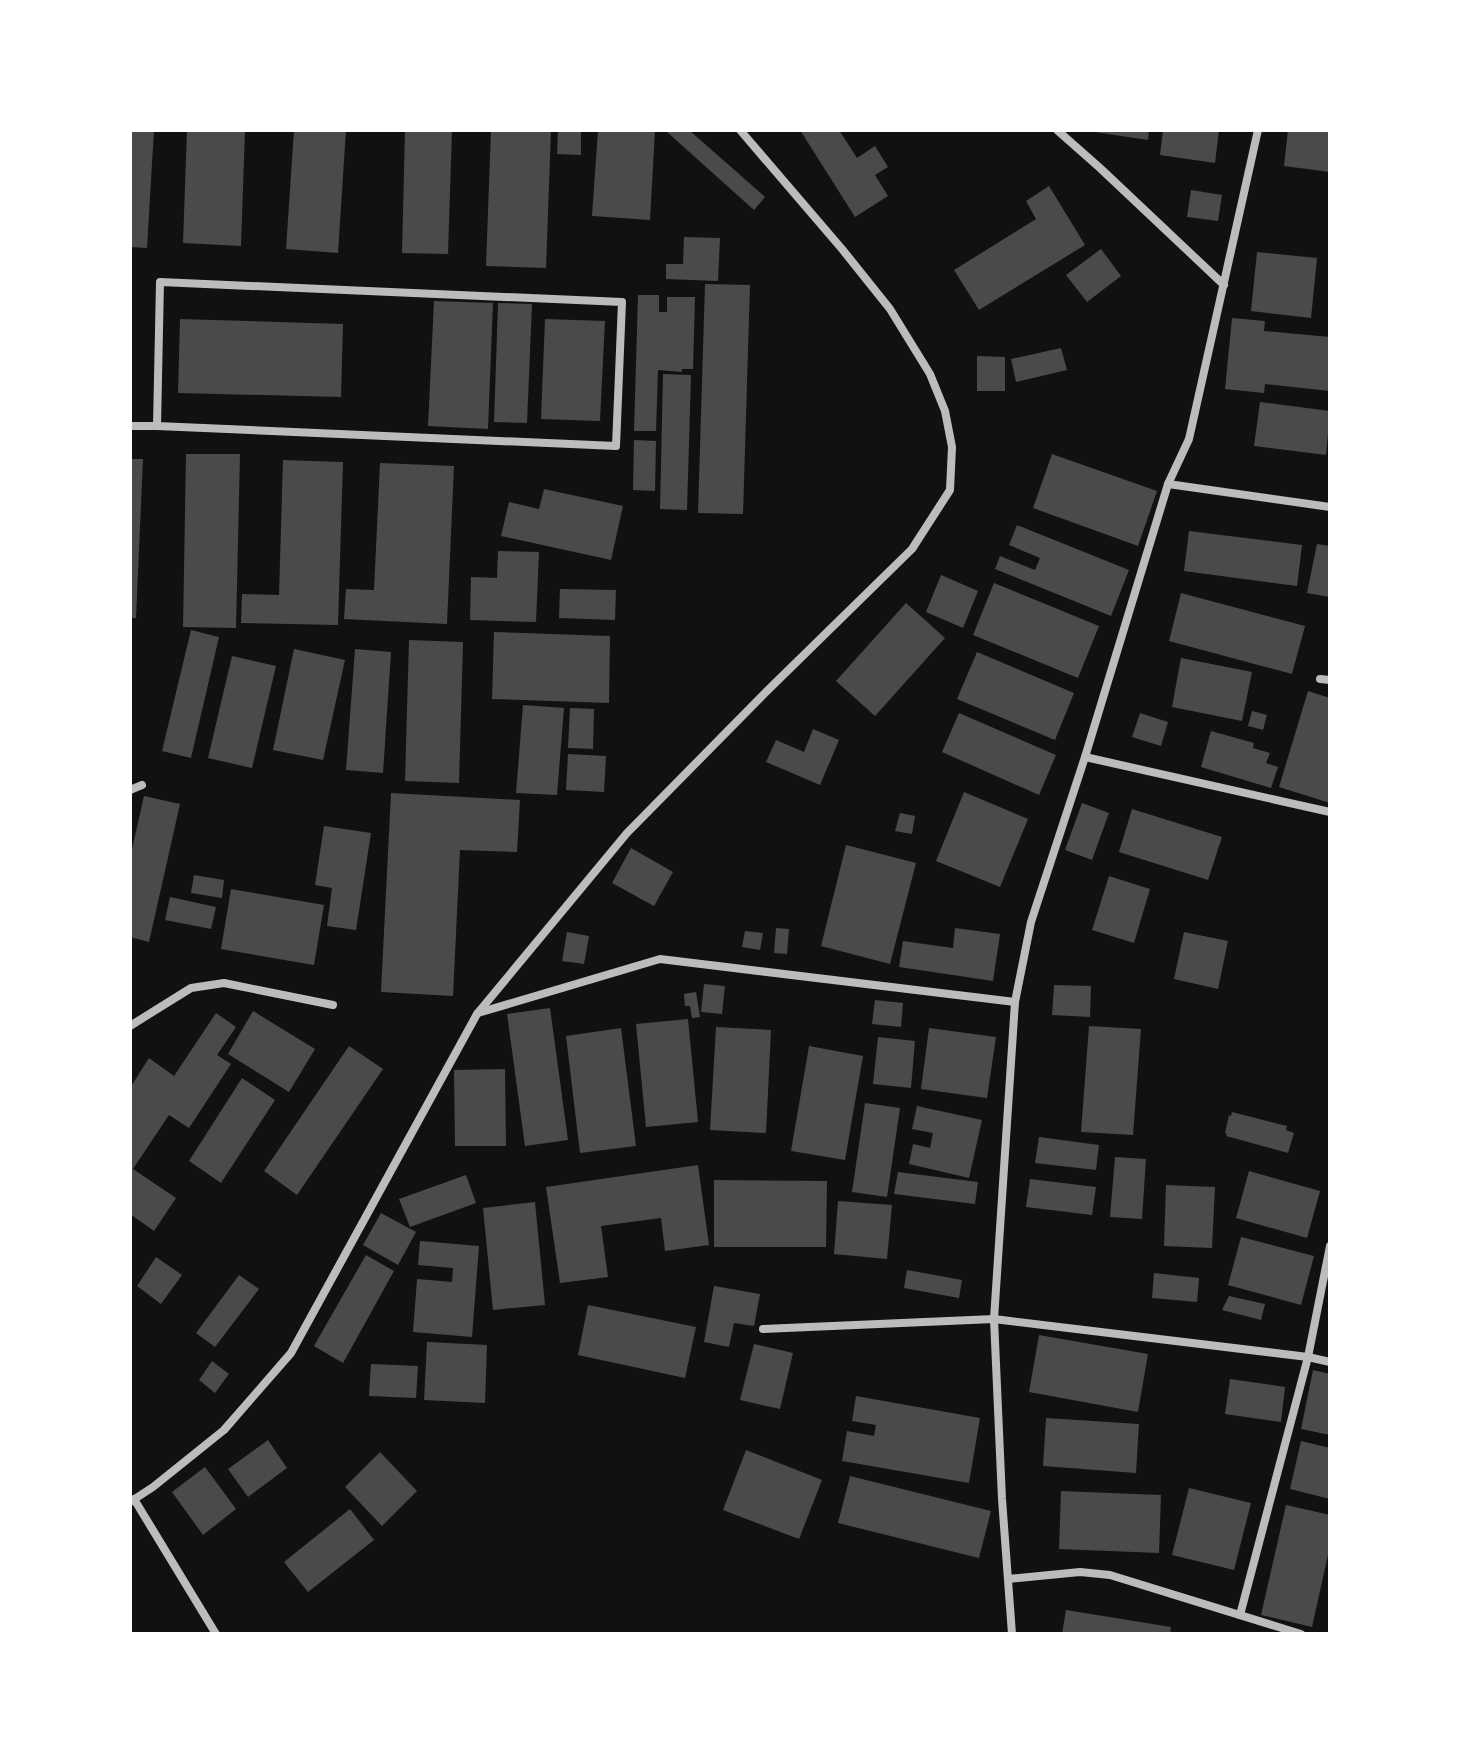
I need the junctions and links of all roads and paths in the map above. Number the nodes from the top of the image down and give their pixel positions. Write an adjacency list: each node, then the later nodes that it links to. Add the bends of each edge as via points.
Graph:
1 (740, 130): 17 (street, via 890,309 930,374 952,447 950,490 912,549 627,833)
2 (1057, 130): 4 (street)
3 (1258, 130): 4 (street)
4 (1224, 285): 7 (street, via 1189,439)
5 (130, 426): 6 (street)
6 (157, 426): 6 (street, via 160,282 622,302 616,446)
7 (1168, 484): 8 (street); 11 (street)
8 (1330, 507)
9 (1320, 679): 10 (street)
10 (1330, 680)
11 (1085, 757): 14 (street); 15 (street, via 1031,922)
12 (142, 785): 13 (street)
13 (130, 790)
14 (1330, 812)
15 (1015, 1002): 17 (street, via 660,959); 20 (street)
16 (333, 1005): 18 (street, via 224,983 191,988)
17 (477, 1014): 24 (street, via 291,1353 224,1430)
18 (130, 1026)
19 (1330, 1246): 22 (street)
20 (994, 1319): 21 (street); 22 (street); 25 (street)
21 (763, 1329)
22 (1308, 1357): 23 (street); 26 (street)
23 (1330, 1362)
24 (132, 1500): 27 (street)
25 (1008, 1579): 26 (street, via 1095,1572); 28 (street)
26 (1240, 1615): 29 (street)
27 (216, 1634)
28 (1012, 1634)
29 (1301, 1634)

